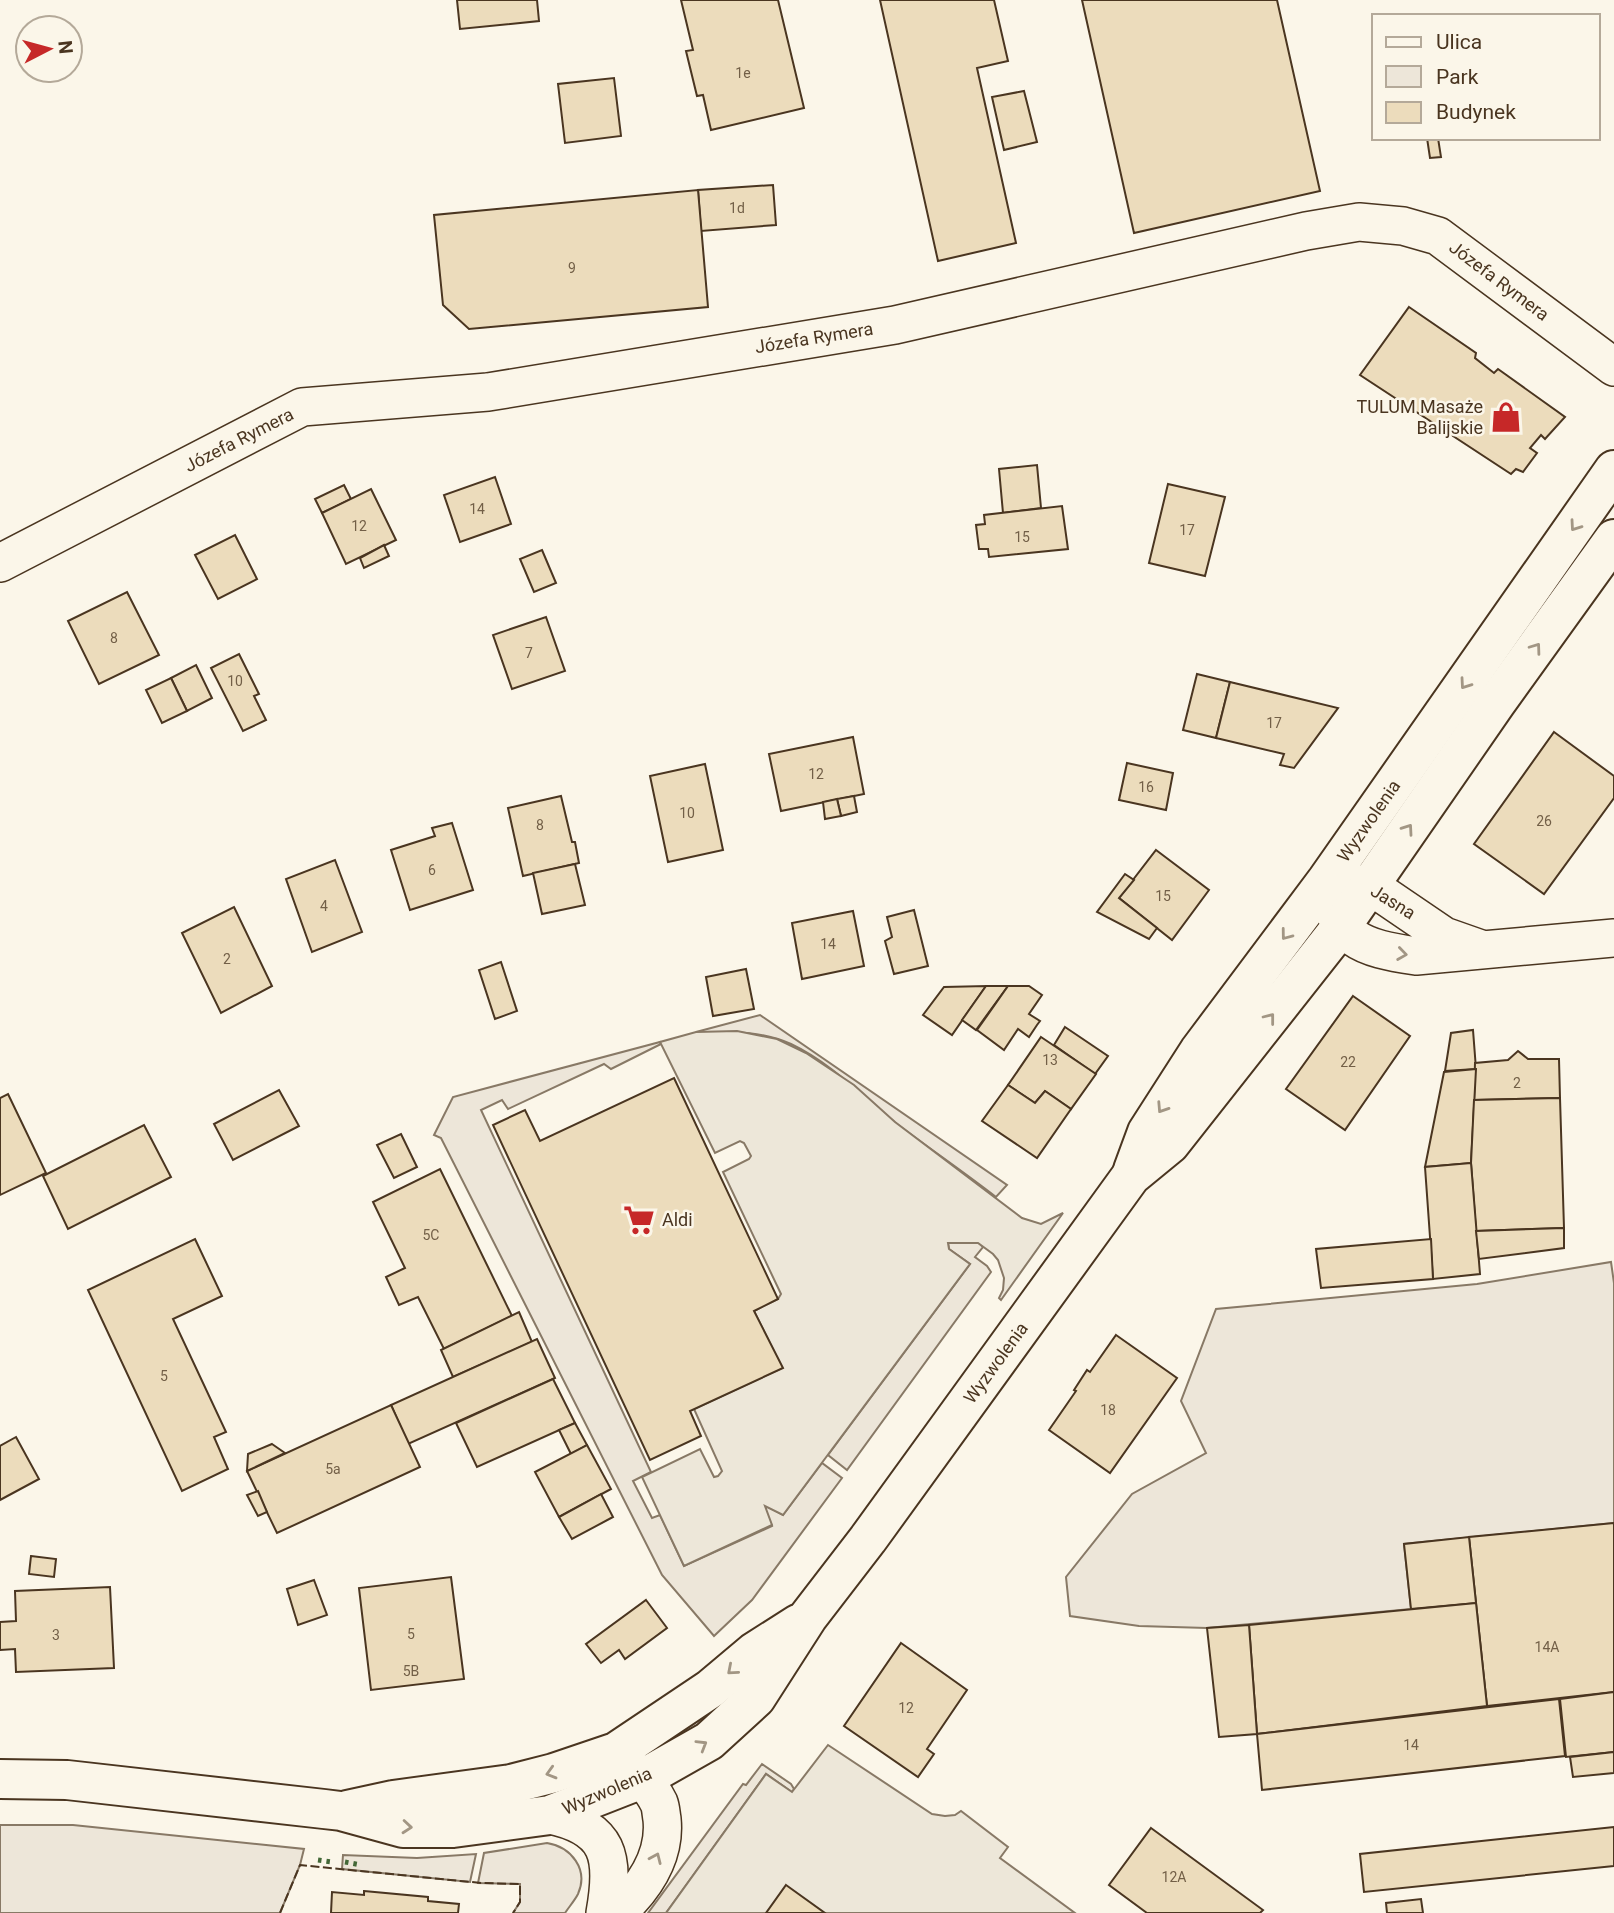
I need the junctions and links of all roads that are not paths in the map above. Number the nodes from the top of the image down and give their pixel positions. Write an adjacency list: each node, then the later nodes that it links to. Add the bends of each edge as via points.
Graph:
1 (1614, 367): 4 (street, Józefa Rymera, via 1438,236 1403,226 1359,222 895,325 488,392 302,407)
2 (1614, 470): 5 (street, Wyzwolenia, one-way to 5)
3 (1614, 539): 6 (street, Wyzwolenia, one-way to 3)
4 (0, 563)
5 (1327, 880): 6 (street, Jasna); 7 (street, via 1330,904); 10 (street, Wyzwolenia, one-way to 10, via 1199,1051 1147,1132)
6 (1369, 885): 7 (street, Wyzwolenia); 9 (street, Jasna, via 1444,936)
7 (1341, 927): 9 (street, Jasna, one-way to 9, via 1365,944 1416,956); 10 (street, Wyzwolenia, one-way to 7, via 1170,1144)
8 (1614, 938): 9 (street, Jasna)
9 (1481, 948)
10 (1131, 1176): 11 (street, Wyzwolenia)
11 (808, 1617): 12 (street, Wyzwolenia, one-way to 12); 14 (street, Wyzwolenia, one-way to 11, via 709,1741 734,1721 756,1698)
12 (616, 1752): 14 (street); 15 (street, Wyzwolenia, one-way to 15, via 511,1784)
13 (0, 1779): 15 (street, Wyzwolenia, via 66,1780)
14 (642, 1779): 16 (street, Wyzwolenia); 18 (street, one-way to 14, via 631,1900 660,1853 660,1805)
15 (341, 1811): 16 (street, Wyzwolenia, one-way to 16, via 403,1828 453,1828)
16 (550, 1815): 17 (street, via 571,1819 600,1840 608,1856 610,1886)
17 (605, 1913)
18 (617, 1913)

